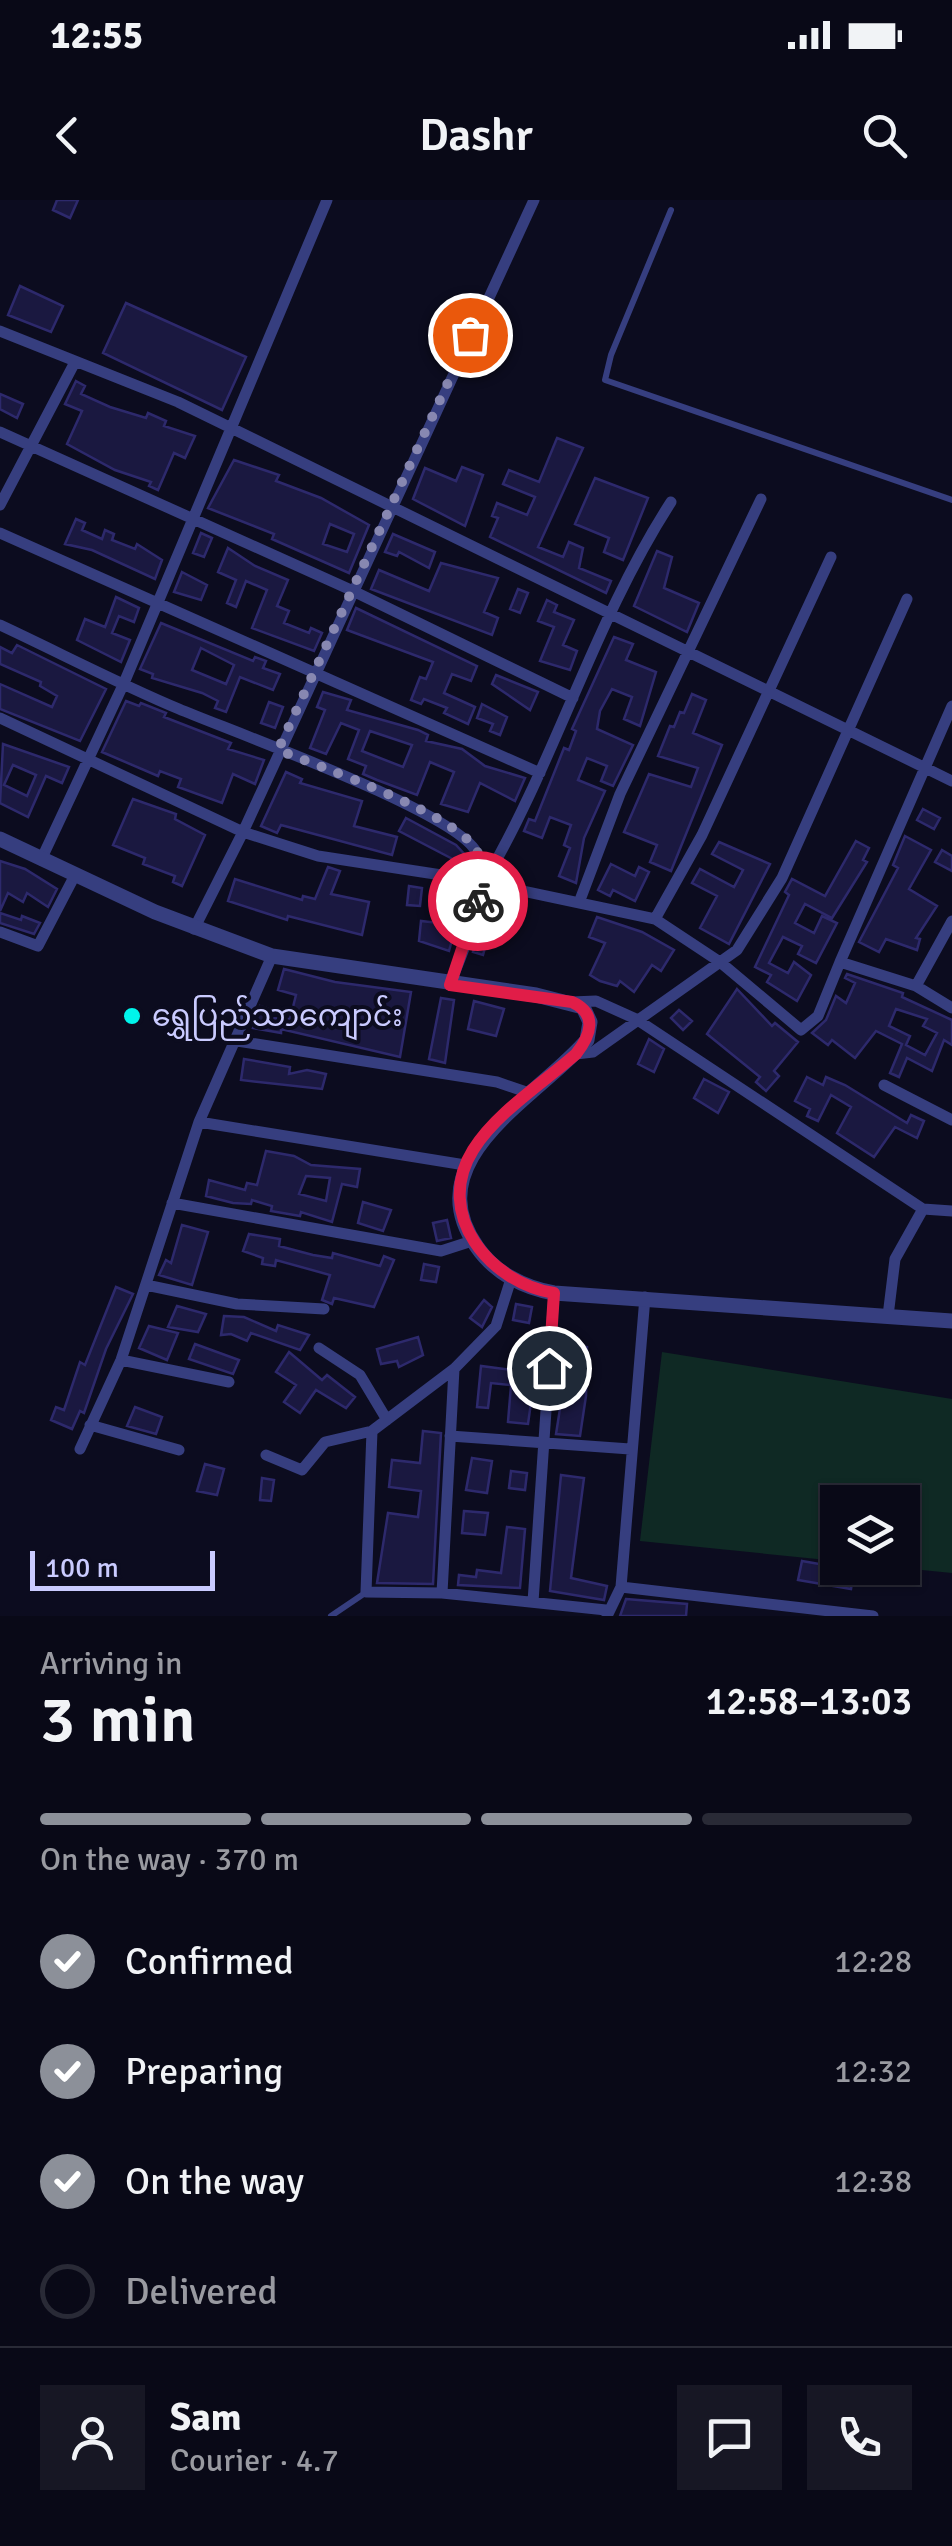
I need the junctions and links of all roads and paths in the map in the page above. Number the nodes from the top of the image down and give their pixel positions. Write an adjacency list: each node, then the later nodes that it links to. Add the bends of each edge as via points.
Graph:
1 (326, 200): 6 (street)
2 (534, 200): 13 (street)
3 (671, 210): 10 (lane, via 605,380)
4 (0, 331): 5 (street)
5 (75, 362): 6 (street); 8 (street)
6 (228, 426): 13 (street); 14 (street)
7 (0, 432): 8 (street)
8 (34, 448): 12 (street); 14 (street)
9 (761, 499): 22 (street)
10 (952, 500)
11 (671, 502): 20 (street)
12 (0, 504)
13 (390, 504): 17 (street); 20 (street)
14 (192, 519): 17 (street); 19 (street)
15 (0, 533): 19 (street)
16 (831, 558): 25 (street)
17 (351, 590): 23 (street); 26 (street)
18 (906, 600): 29 (street)
19 (157, 602): 23 (street); 24 (street)
20 (610, 613): 22 (street); 26 (street)
21 (0, 626): 24 (street)
22 (689, 652): 25 (street); 40 (street, via 620,794)
23 (314, 671): 30 (street); 33 (street)
24 (124, 684): 30 (street); 31 (street)
25 (767, 691): 29 (street); 41 (street)
26 (573, 698): 33 (street)
27 (952, 706): 32 (street)
28 (0, 718): 31 (street)
29 (848, 731): 32 (street); 46 (street, via 782,878 737,950)
30 (278, 750): 35 (street); 39 (street, via 454,830 476,849)
31 (87, 760): 35 (street); 37 (street)
32 (922, 767): 34 (street); 47 (street)
33 (540, 773): 39 (street)
34 (952, 781)
35 (243, 832): 39 (street, via 318,856); 43 (street)
36 (0, 839): 37 (street)
37 (40, 860): 38 (street)
38 (74, 877): 43 (street); 44 (street, via 38,946)
39 (484, 882): 40 (street); 48 (street)
40 (580, 900): 41 (street)
41 (656, 919): 46 (street)
42 (952, 921): 49 (street)
43 (194, 929): 45 (street)
44 (0, 932)
45 (272, 956): 48 (street); 53 (street)
46 (720, 962): 47 (street, via 801,1030 818,1016); 52 (street)
47 (840, 962): 49 (street)
48 (450, 985): 50 (street)
49 (916, 986): 51 (street)
50 (572, 1002): 52 (street, via 596,1001); 54 (street, via 590,1022)
51 (952, 1008)
52 (636, 1018): 54 (street, via 594,1052); 61 (street)
53 (237, 1041): 56 (street, via 497,1082); 58 (street)
54 (576, 1054): 56 (street)
55 (884, 1085): 57 (street)
56 (532, 1094): 59 (street, via 482,1138)
57 (952, 1120)
58 (198, 1122): 59 (street); 60 (street)
59 (465, 1165): 63 (street, via 462,1202)
60 (172, 1203): 63 (street, via 441,1250); 65 (street)
61 (923, 1209): 62 (street); 69 (street, via 895,1260)
62 (952, 1211)
63 (472, 1241): 64 (street)
64 (511, 1279): 66 (street); 73 (street, via 496,1326)
65 (146, 1285): 68 (street, via 237,1304); 72 (street)
66 (554, 1293): 67 (street); 79 (street)
67 (645, 1296): 69 (street); 82 (street)
68 (324, 1309)
69 (888, 1316): 70 (street)
70 (952, 1322)
71 (319, 1348): 75 (street, via 360,1375)
72 (121, 1360): 74 (street); 76 (street)
73 (454, 1369): 75 (street); 78 (street)
74 (229, 1382)
75 (386, 1420): 77 (street)
76 (90, 1425): 80 (street); 81 (street)
77 (372, 1431): 83 (street, via 324,1442 302,1470); 85 (street)
78 (450, 1436): 79 (street); 86 (street)
79 (544, 1444): 82 (street); 87 (street)
80 (80, 1448)
81 (179, 1450)
82 (630, 1450): 84 (street)
83 (266, 1455)
84 (621, 1587): 88 (street); 89 (street)
85 (366, 1592): 86 (street); 90 (lane)
86 (442, 1592): 87 (street)
87 (533, 1602): 88 (street)
88 (607, 1613)
89 (823, 1613): 91 (street)
90 (331, 1616)
91 (873, 1616)

